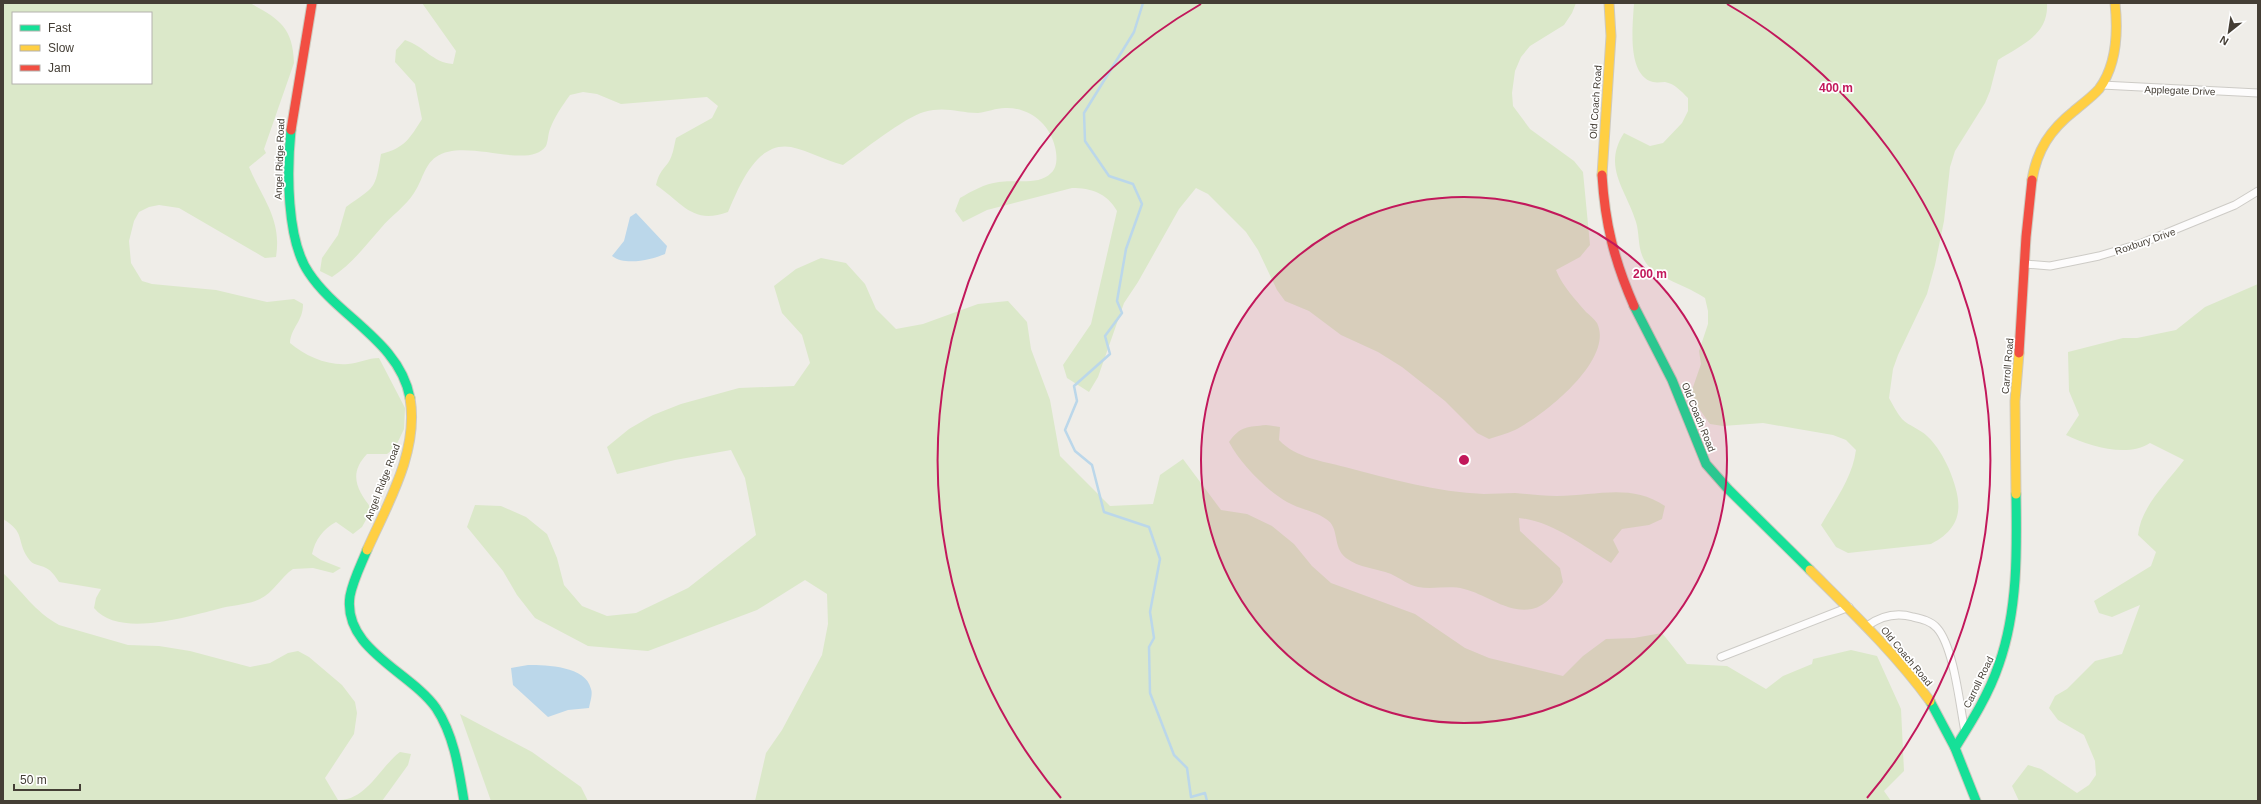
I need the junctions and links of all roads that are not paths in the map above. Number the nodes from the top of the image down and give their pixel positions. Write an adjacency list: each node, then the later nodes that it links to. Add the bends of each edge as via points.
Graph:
1 (312, 3): 13 (street, Angel Ridge Road, via 289,126 288,186 292,224 307,269 318,285 384,350 402,373 409,392 413,421 408,449 354,583 349,607 358,634 376,654 412,681 435,707 444,723 458,768)
2 (1609, 3): 8 (street, Old Coach Road, via 1611,36 1601,164 1604,204 1622,278 1644,328 1672,380 1706,464 1738,500)
3 (2115, 3): 4 (street, Carroll Road, via 2118,20 2115,51)
4 (2102, 85): 5 (street, Applegate Drive); 7 (street, Carroll Road, via 2061,122 2045,140 2038,154 2028,210)
5 (2258, 93)
6 (2258, 191): 7 (street, Roxbury Drive, via 2235,205 2142,243 2099,256 2050,266)
7 (2025, 264): 11 (street, Carroll Road, via 2022,327 2016,372 2016,549 2012,600 2006,640 1998,669)
8 (1849, 607): 9 (street, Old Coach Road); 10 (street)
9 (1867, 626): 11 (street, via 1880,617 1904,614 1927,620 1938,628 1952,664); 12 (street, Old Coach Road, via 1914,678 1931,703)
10 (1721, 657)
11 (1965, 732): 12 (street, Carroll Road)
12 (1955, 748): 14 (street, Old Coach Road)
13 (464, 801)
14 (1976, 801)

